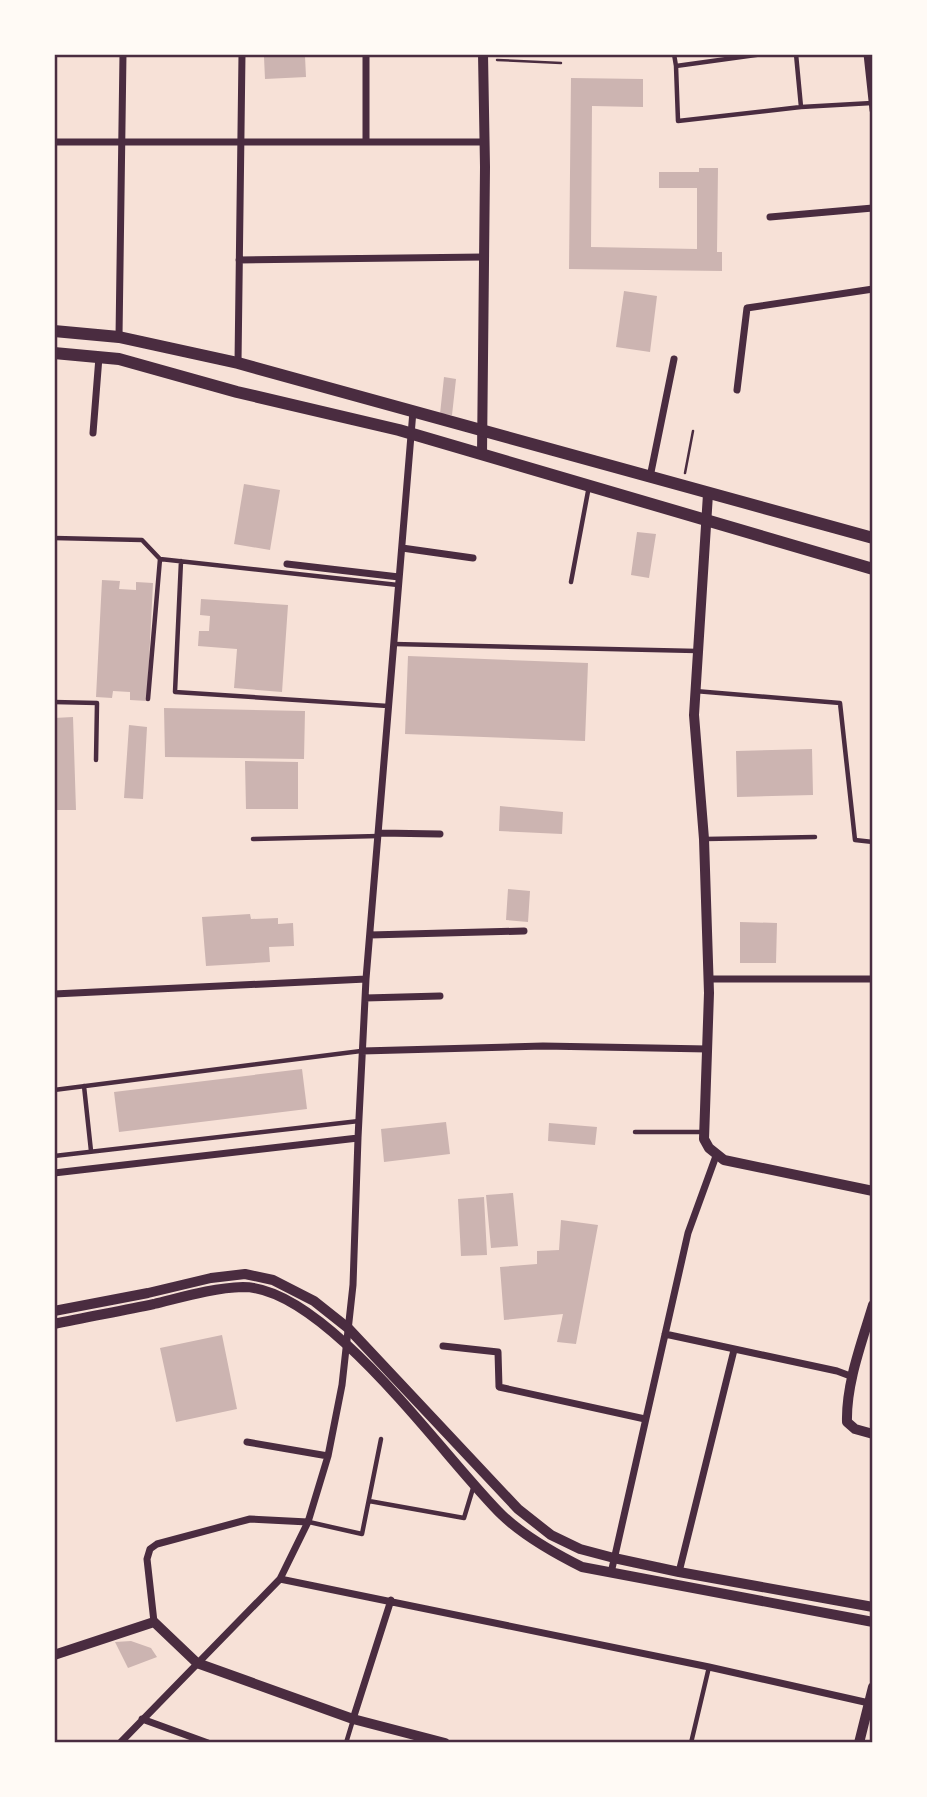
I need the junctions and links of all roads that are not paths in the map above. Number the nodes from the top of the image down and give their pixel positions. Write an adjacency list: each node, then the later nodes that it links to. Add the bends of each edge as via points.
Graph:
1 (123, 54): 13 (street)
2 (242, 54): 14 (street)
3 (366, 54): 15 (street)
4 (674, 54): 9 (lane)
5 (763, 54): 9 (lane)
6 (796, 54): 11 (lane)
7 (867, 54): 10 (street)
8 (483, 57): 16 (street)
9 (676, 66): 11 (lane, via 678,121)
10 (872, 105): 11 (lane)
11 (801, 107)
12 (54, 142): 13 (street)
13 (122, 142): 14 (street); 23 (street)
14 (241, 142): 15 (street); 20 (street)
15 (366, 142): 16 (street)
16 (485, 142): 19 (street)
17 (873, 208): 18 (street)
18 (770, 217)
19 (483, 257): 20 (street); 30 (street)
20 (239, 260): 27 (street)
21 (873, 289): 28 (street, via 750,306 745,311)
22 (54, 331): 23 (main road)
23 (119, 337): 27 (main road)
24 (54, 353): 25 (main road)
25 (99, 357): 31 (street); 32 (main road)
26 (674, 359): 34 (street)
27 (238, 363): 29 (main road)
28 (737, 390)
29 (413, 411): 30 (main road); 32 (street)
30 (481, 429): 33 (street); 34 (main road)
31 (93, 433)
32 (410, 433): 33 (main road); 40 (street)
33 (482, 454): 35 (main road)
34 (650, 477): 36 (main road)
35 (590, 485): 37 (main road); 47 (lane)
36 (708, 494): 37 (street); 39 (main road)
37 (705, 520): 45 (main road); 49 (street)
38 (54, 538): 42 (lane, via 142,540)
39 (873, 538)
40 (402, 548): 41 (street); 46 (street)
41 (473, 558)
42 (160, 559): 43 (lane); 51 (lane)
43 (181, 561): 46 (lane); 53 (lane, via 175,692)
44 (287, 564): 46 (street)
45 (873, 569)
46 (399, 581): 48 (street)
47 (571, 582)
48 (394, 644): 49 (lane); 53 (street)
49 (697, 651): 50 (street)
50 (695, 691): 59 (street); 60 (lane, via 840,703 855,840)
51 (148, 699)
52 (54, 702): 54 (lane, via 97,703)
53 (389, 706): 56 (street)
54 (96, 760)
55 (440, 834): 56 (street)
56 (380, 835): 58 (lane); 62 (street)
57 (815, 836): 59 (lane)
58 (253, 839)
59 (704, 839): 64 (street)
60 (873, 842)
61 (524, 931): 62 (street)
62 (370, 935): 63 (street)
63 (366, 979): 66 (street); 68 (street)
64 (708, 979): 65 (street); 69 (street)
65 (873, 979)
66 (54, 994)
67 (440, 996): 68 (street)
68 (365, 998): 70 (street)
69 (708, 1049): 70 (street, via 543,1046); 75 (street)
70 (362, 1051): 71 (lane); 73 (street)
71 (84, 1086): 72 (lane); 77 (lane)
72 (54, 1090)
73 (359, 1121): 76 (street); 77 (lane)
74 (635, 1132): 75 (lane)
75 (703, 1132): 79 (street)
76 (358, 1138): 80 (street); 85 (street)
77 (92, 1152): 78 (lane)
78 (54, 1156)
79 (716, 1156): 81 (street); 86 (street, via 688,1233)
80 (54, 1173)
81 (873, 1191)
82 (873, 1305): 90 (street)
83 (54, 1311): 85 (street, via 245,1274 273,1280 314,1301)
84 (54, 1324): 87 (street, via 245,1287 268,1292 306,1312)
85 (348, 1328): 87 (street); 99 (street, via 517,1510 551,1535)
86 (665, 1334): 89 (street); 91 (street)
87 (346, 1345): 95 (street); 96 (street)
88 (443, 1346): 91 (street, via 498,1352 499,1387)
89 (734, 1350): 90 (street); 100 (street)
90 (853, 1377): 92 (street, via 847,1422)
91 (645, 1419): 99 (street)
92 (873, 1434)
93 (381, 1439): 97 (lane)
94 (247, 1442): 95 (street)
95 (328, 1456): 98 (street)
96 (474, 1484): 97 (lane, via 464,1518); 101 (street, via 503,1516 549,1551 582,1567)
97 (369, 1501): 98 (lane, via 362,1534)
98 (308, 1522): 102 (street); 105 (street, via 250,1519 157,1544 147,1559)
99 (614, 1558): 100 (street); 101 (street)
100 (679, 1572): 104 (street)
101 (611, 1573): 106 (street)
102 (280, 1579): 103 (street); 108 (street)
103 (391, 1600): 109 (street); 113 (street)
104 (873, 1607)
105 (154, 1622): 107 (street); 108 (street)
106 (873, 1622)
107 (54, 1655)
108 (197, 1663): 112 (street); 113 (street)
109 (709, 1667): 111 (street); 118 (lane)
110 (873, 1687): 111 (street)
111 (869, 1703): 119 (street)
112 (142, 1719): 114 (street); 115 (street)
113 (353, 1719): 116 (lane); 117 (street)
114 (120, 1743)
115 (208, 1743)
116 (346, 1743)
117 (445, 1743)
118 (691, 1743)
119 (859, 1743)

